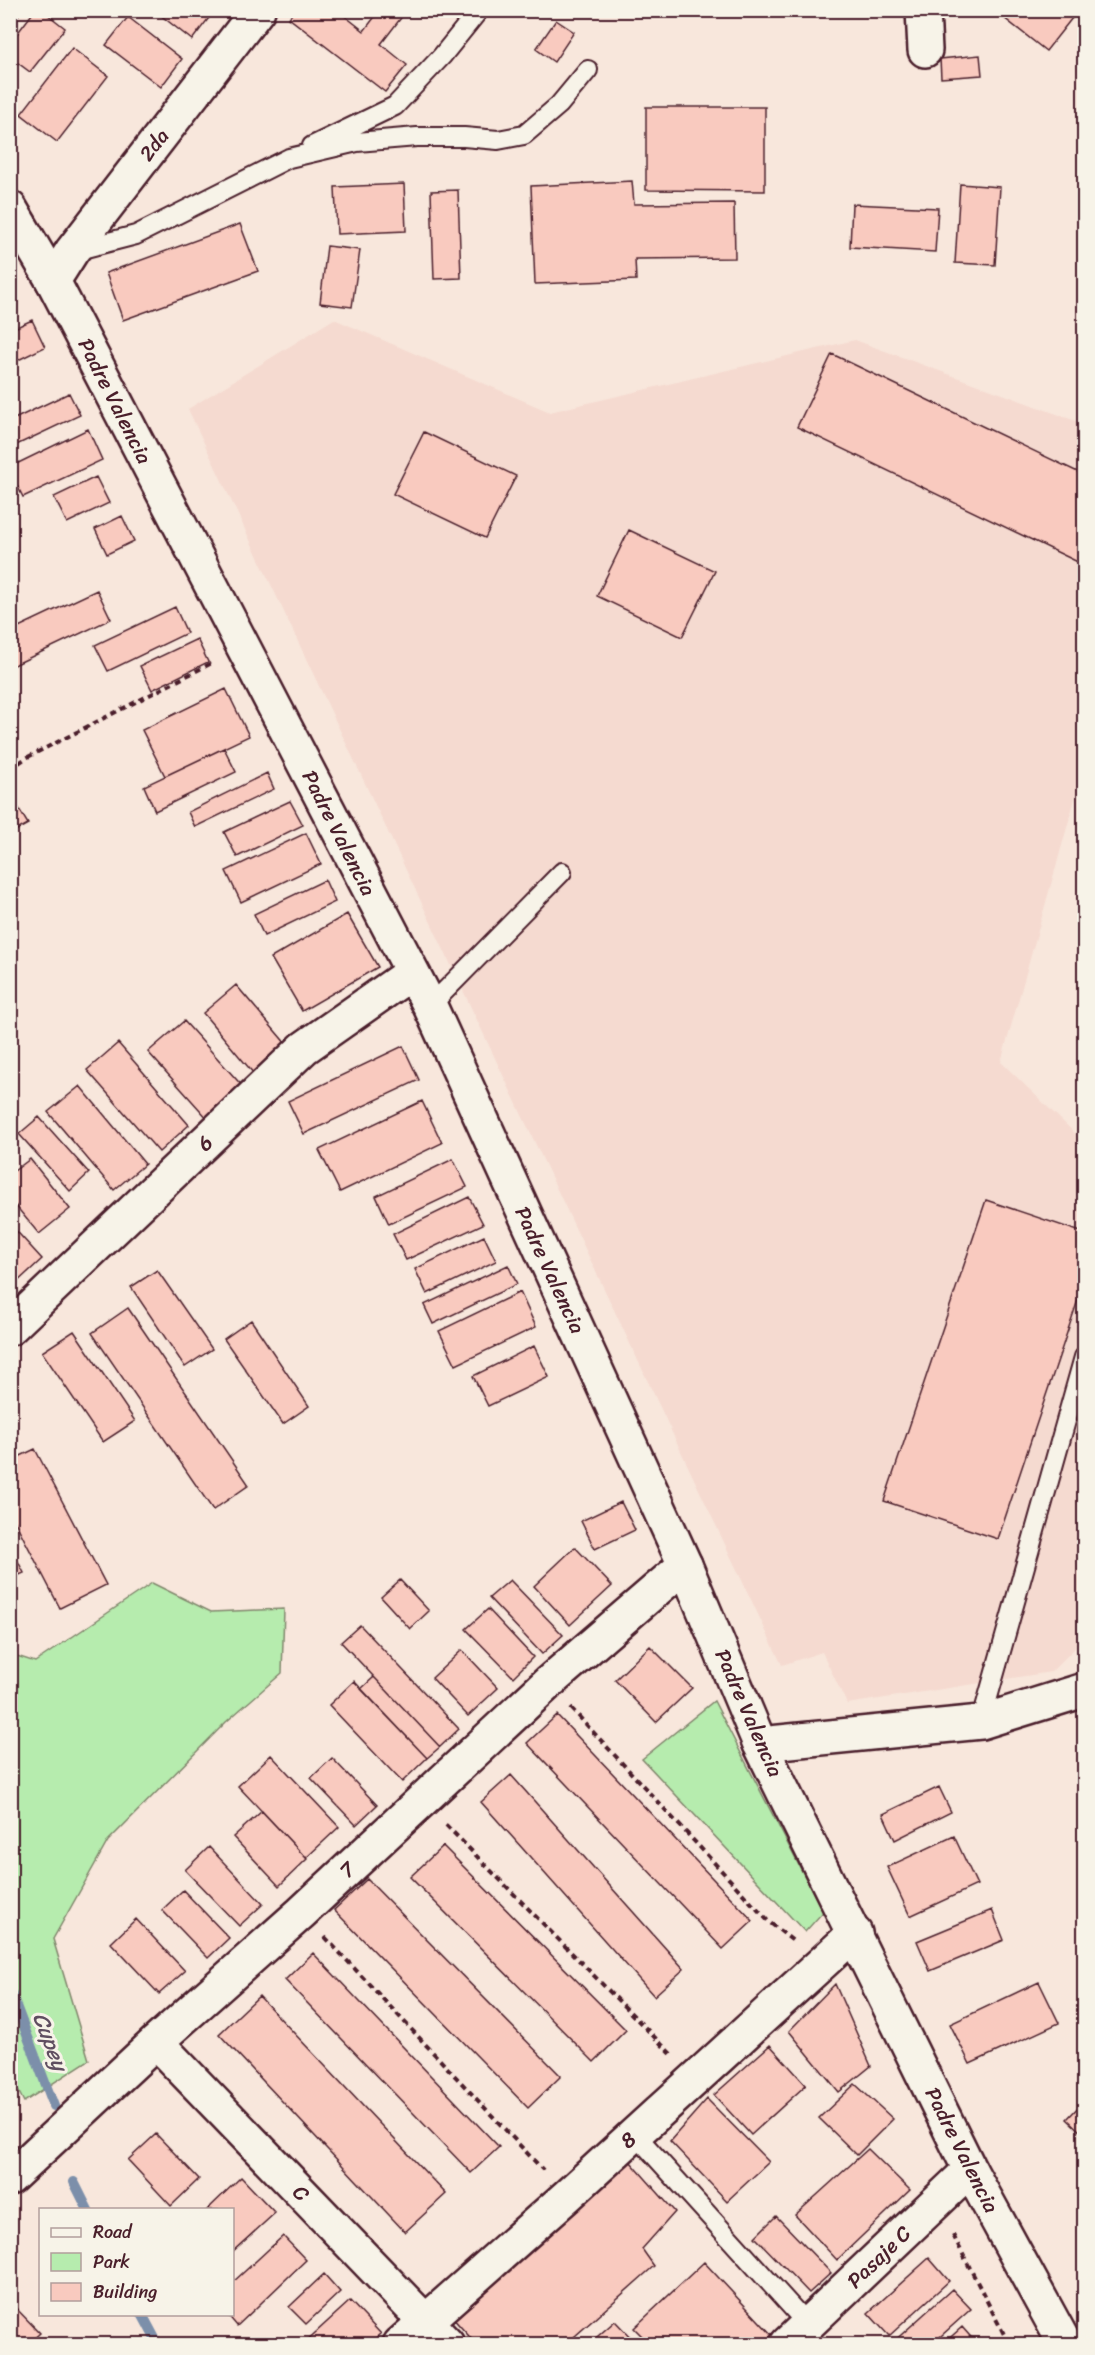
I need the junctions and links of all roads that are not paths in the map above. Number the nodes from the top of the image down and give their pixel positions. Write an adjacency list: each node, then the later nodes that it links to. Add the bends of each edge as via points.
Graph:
1 (258, 10): 8 (street, 2da)
2 (478, 10): 6 (lane, via 395,106)
3 (923, 10): 4 (street)
4 (925, 50)
5 (588, 70): 6 (lane, via 559,105 524,135 498,140 417,137 357,142)
6 (289, 158): 8 (lane, via 136,235)
7 (10, 208): 9 (street, Padre Valencia)
8 (72, 251): 9 (street, 2da)
9 (53, 281): 11 (street, Padre Valencia)
10 (562, 872): 12 (lane)
11 (411, 973): 12 (street, Padre Valencia); 13 (street, 6, via 304,1048)
12 (430, 1006): 15 (street, Padre Valencia)
13 (10, 1328)
14 (1084, 1357): 17 (lane)
15 (685, 1565): 18 (street, Padre Valencia); 20 (street, 7, via 548,1683 302,1913)
16 (1084, 1690): 17 (street)
17 (981, 1722): 18 (street)
18 (760, 1744): 19 (street, Padre Valencia)
19 (855, 1933): 21 (street, 8); 22 (street, Padre Valencia)
20 (156, 2042): 23 (street, 7); 24 (street, C)
21 (634, 2134): 24 (street, 8, via 567,2196); 25 (lane)
22 (970, 2169): 25 (street, Pasaje C); 27 (street, Padre Valencia)
23 (10, 2178)
24 (436, 2333): 26 (street, 8)
25 (798, 2335)
26 (400, 2344)
27 (1065, 2344)

